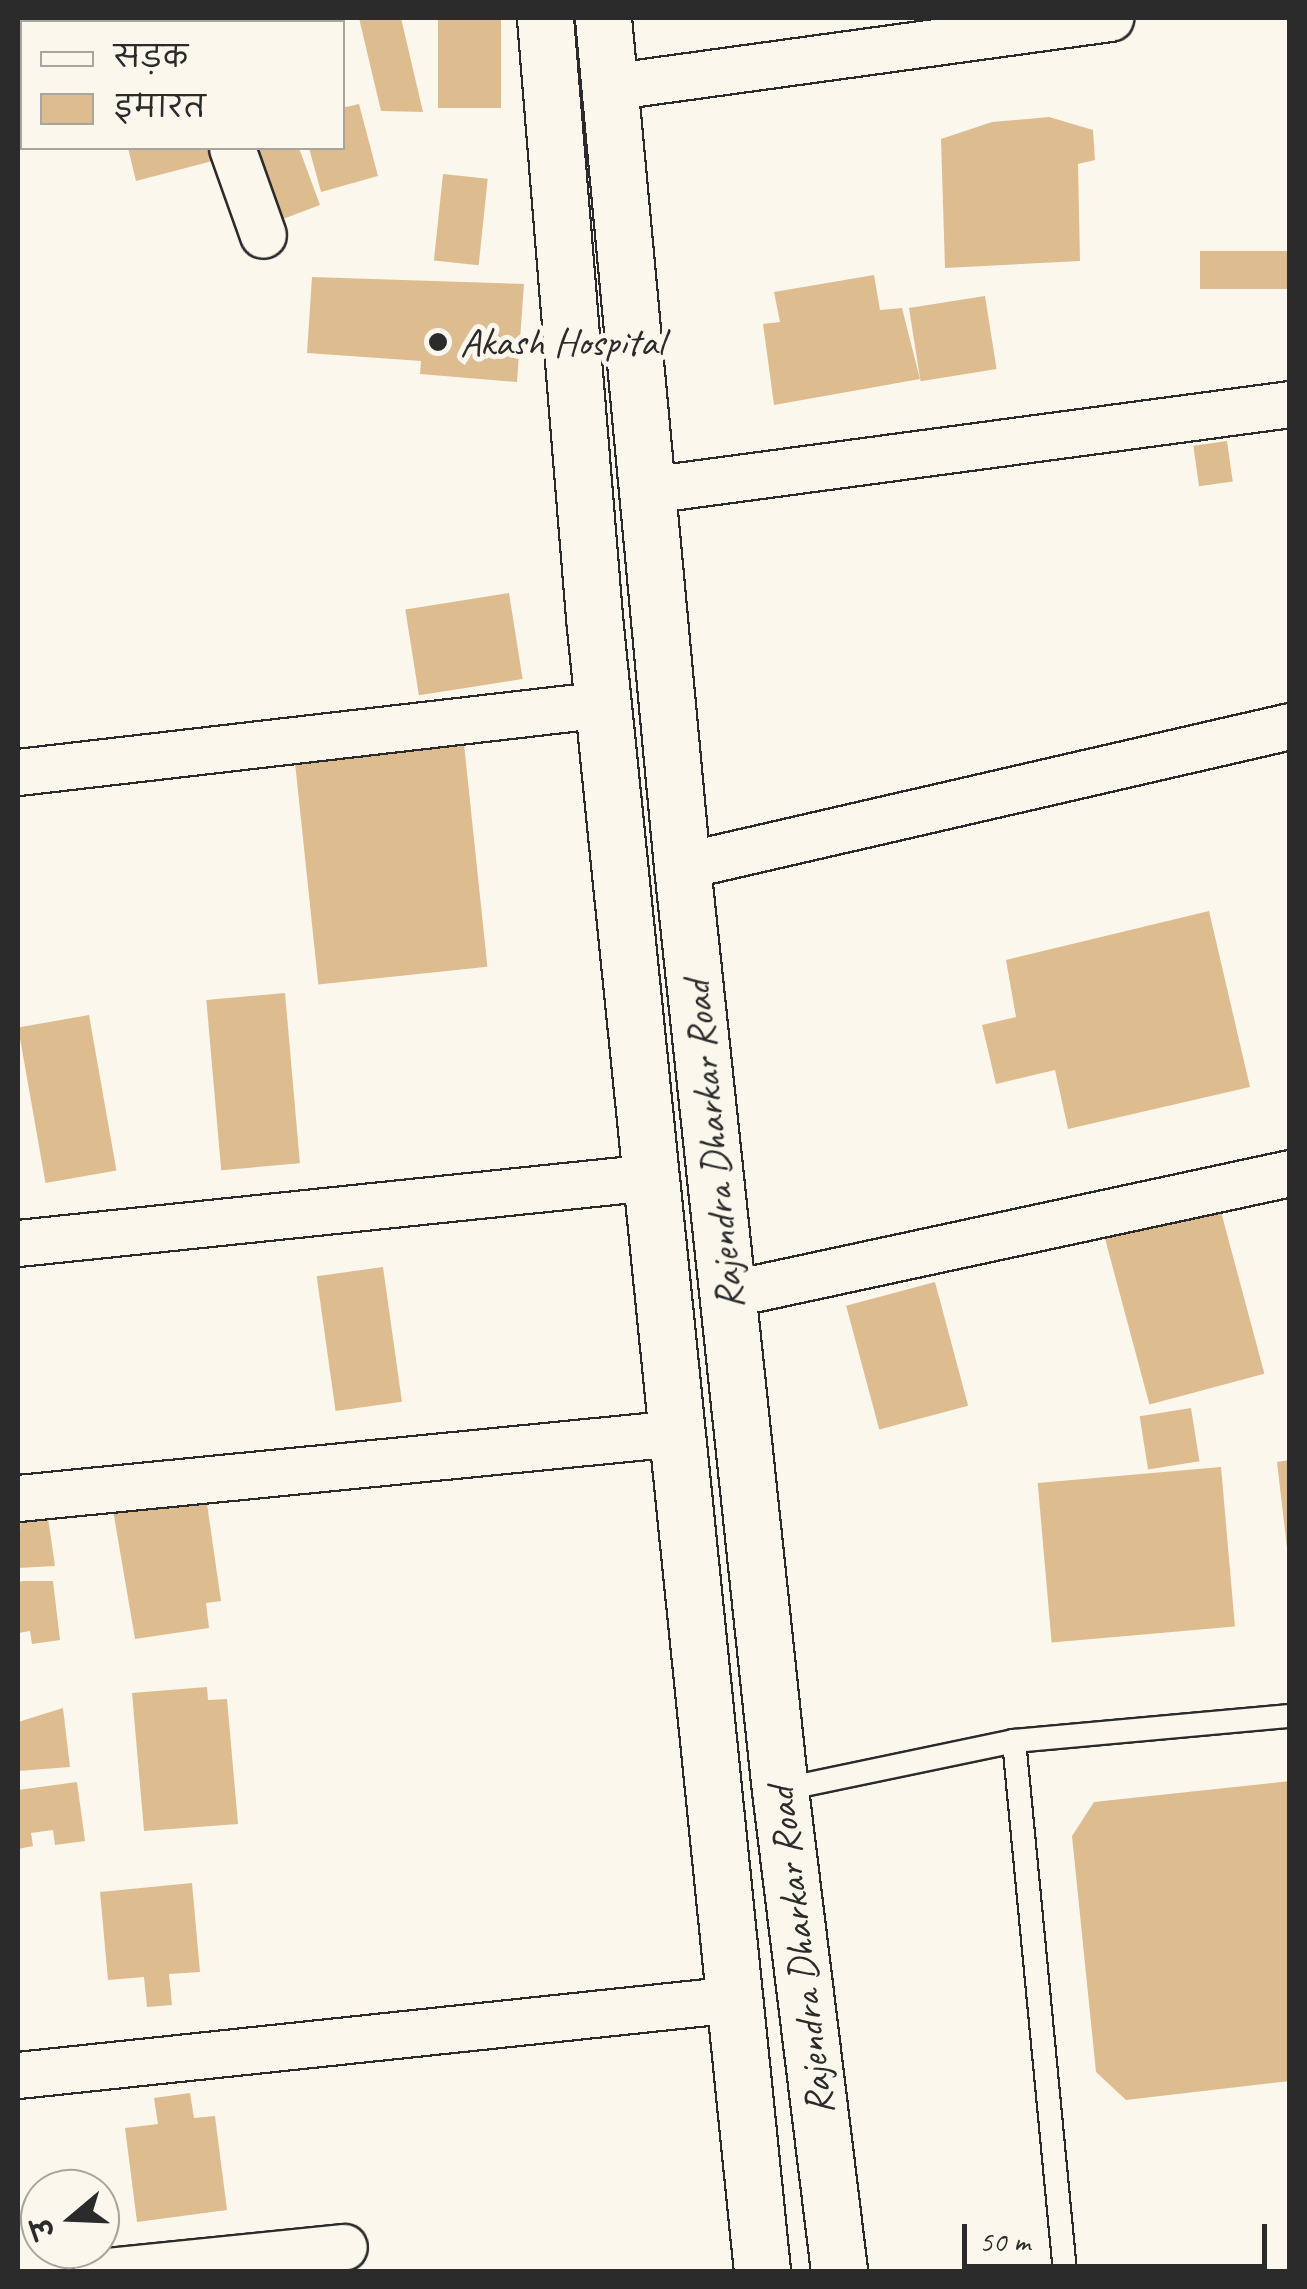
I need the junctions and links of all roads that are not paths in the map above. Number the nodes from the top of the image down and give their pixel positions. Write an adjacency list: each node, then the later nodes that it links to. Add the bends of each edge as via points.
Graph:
1 (545, 18): 9 (main road, Rajendra Dharkar Road)
2 (603, 18): 4 (main road, Rajendra Dharkar Road)
3 (1110, 18): 4 (street)
4 (608, 87): 8 (main road, Rajendra Dharkar Road)
5 (233, 150): 6 (street)
6 (263, 235)
7 (1289, 404): 8 (street)
8 (648, 490): 12 (main road, Rajendra Dharkar Road)
9 (604, 704): 11 (street); 14 (main road, Rajendra Dharkar Road)
10 (1290, 726): 12 (street)
11 (18, 772)
12 (682, 866): 16 (main road, Rajendra Dharkar Road)
13 (1290, 1173): 16 (street)
14 (651, 1177): 15 (street); 17 (main road, Rajendra Dharkar Road)
15 (18, 1242)
16 (729, 1294): 21 (main road, Rajendra Dharkar Road)
17 (677, 1433): 18 (street); 22 (main road, Rajendra Dharkar Road)
18 (18, 1498)
19 (1290, 1716): 20 (lane)
20 (1014, 1741): 21 (lane); 28 (lane)
21 (780, 1790): 27 (main road, Rajendra Dharkar Road)
22 (734, 1999): 23 (street); 26 (main road, Rajendra Dharkar Road)
23 (18, 2075)
24 (344, 2248): 25 (street)
25 (96, 2272)
26 (762, 2272)
27 (839, 2272)
28 (1065, 2272)

